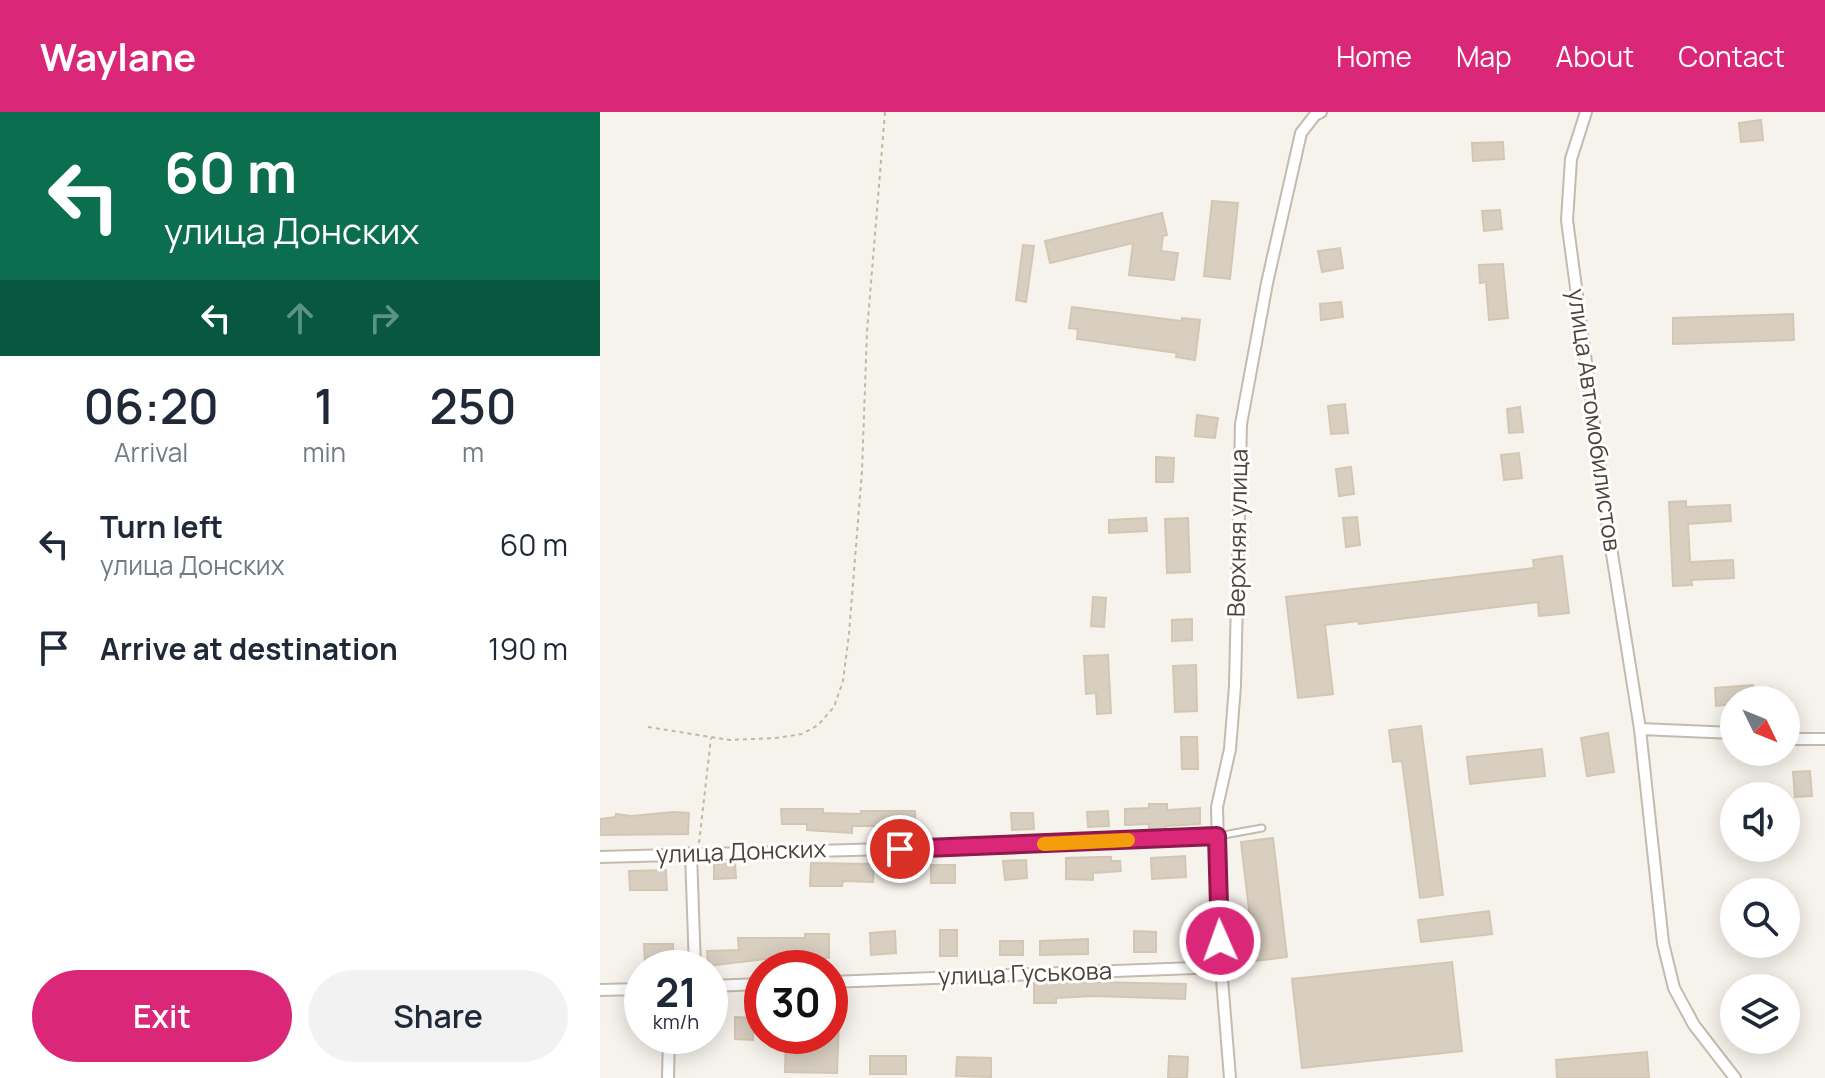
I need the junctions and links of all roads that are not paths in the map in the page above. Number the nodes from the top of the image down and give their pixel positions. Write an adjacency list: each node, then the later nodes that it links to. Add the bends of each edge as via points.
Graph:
1 (1321, 112): 8 (street, Верхняя улица, via 1301,133 1241,424 1235,686)
2 (1586, 112): 3 (street, улица Автомобилистов, via 1571,159 1567,220)
3 (1640, 729): 4 (street); 19 (street, улица Автомобилистов, via 1663,943 1674,988 1694,1025)
4 (1720, 732)
5 (1800, 739): 6 (street)
6 (1825, 739)
7 (1262, 828): 8 (lane)
8 (1217, 836): 9 (street, улица Донских); 12 (street, Верхняя улица)
9 (694, 853): 10 (street, улица Донских); 11 (street)
10 (600, 857)
11 (695, 950)
12 (1221, 967): 13 (street, улица Гуськова); 18 (street, Верхняя улица)
13 (848, 981)
14 (624, 989): 15 (street)
15 (600, 990)
16 (669, 1054): 17 (street)
17 (668, 1078)
18 (1230, 1078)
19 (1735, 1078)

